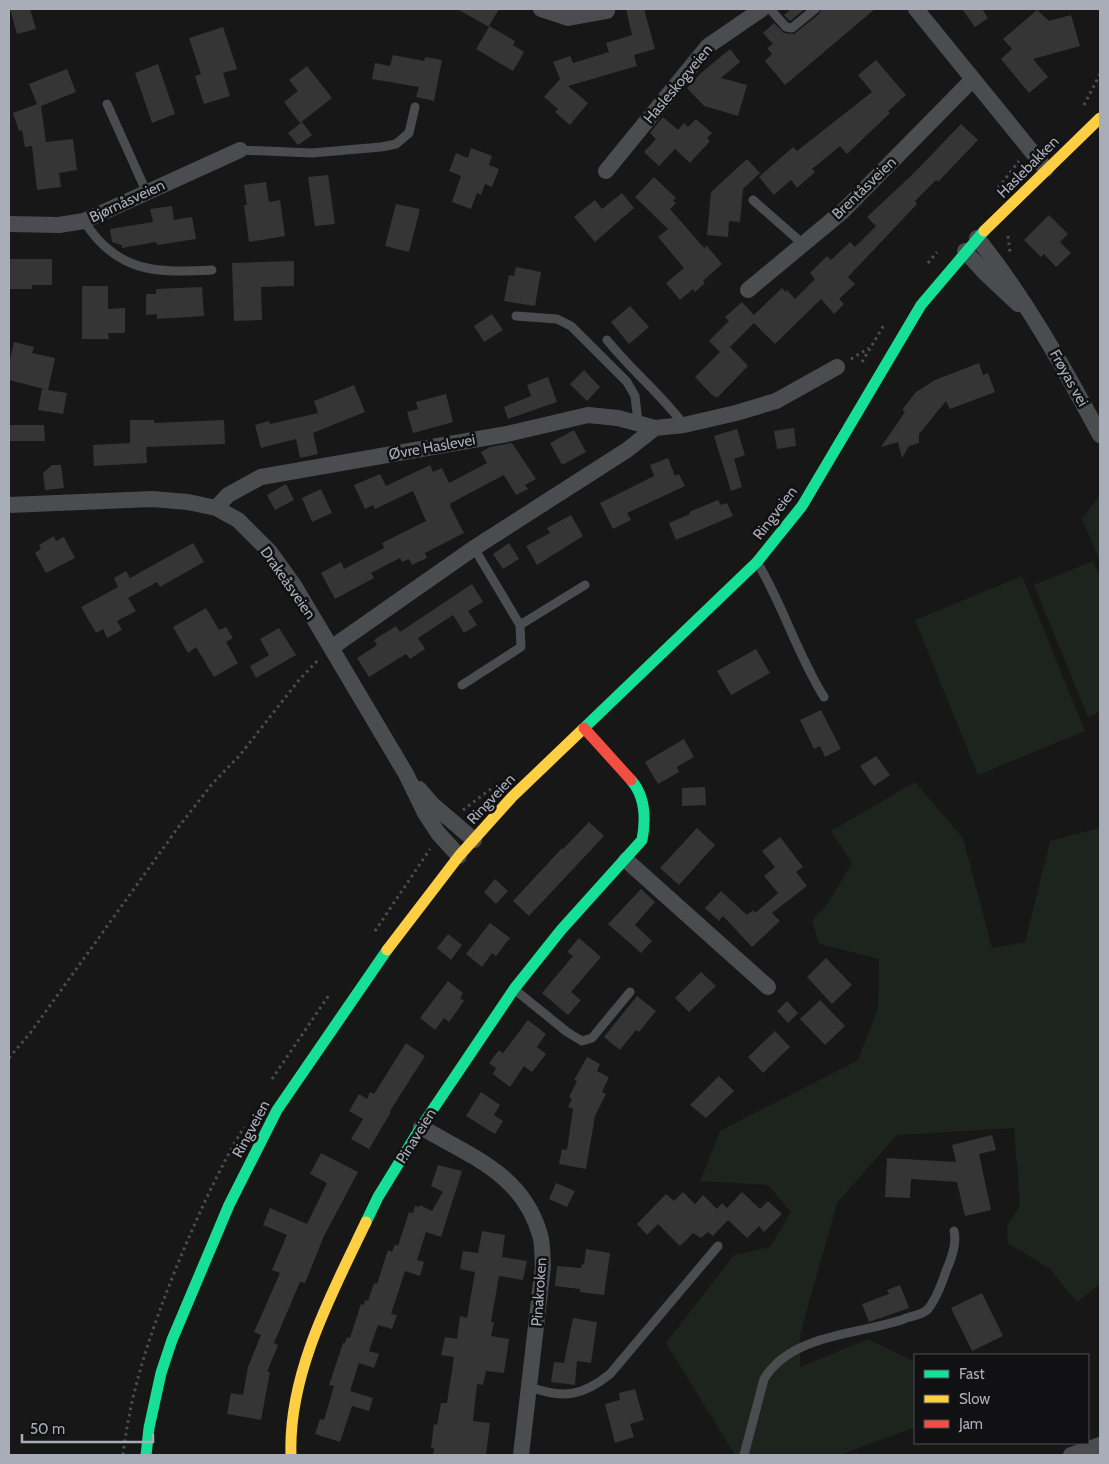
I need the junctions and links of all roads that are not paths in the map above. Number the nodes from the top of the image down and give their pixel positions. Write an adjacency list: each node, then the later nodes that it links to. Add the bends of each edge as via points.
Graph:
1 (541, 9): 6 (street, via 568,18)
2 (762, 9): 13 (street, Hasleskogveien, via 708,46)
3 (770, 9): 4 (lane, via 786,27 792,28)
4 (815, 9)
5 (916, 9): 7 (street)
6 (607, 11)
7 (973, 79): 12 (street); 19 (street, Brentåsveien, via 843,211)
8 (107, 104): 14 (lane)
9 (415, 107): 11 (lane, via 409,133 391,146 312,153)
10 (1100, 118): 12 (main road, Haslebakken)
11 (240, 150): 14 (street, Bjørnåsveien)
12 (1046, 170): 18 (main road, Haslebakken)
13 (606, 171)
14 (146, 191): 16 (street, Bjørnåsveien)
15 (753, 200): 19 (lane)
16 (84, 221): 17 (street, Bjørnåsveien, via 59,225); 21 (lane, via 103,245 143,268 162,272)
17 (9, 224)
18 (977, 238): 20 (main road, Ringveien); 24 (street, Frøyas vei, via 1018,291)
19 (803, 244): 22 (street, Brentåsveien)
20 (966, 251): 24 (street, Frøyas vei); 34 (main road, Ringveien, via 921,305 802,506)
21 (212, 270)
22 (748, 290)
23 (516, 316): 27 (lane, via 557,320 571,326 627,382 635,396)
24 (1036, 321): 30 (street, Frøyas vei)
25 (607, 340): 28 (lane)
26 (837, 367): 28 (street, Øvre Haslevei, via 776,401)
27 (638, 422): 29 (street, Øvre Haslevei); 32 (street, Øvre Haslevei, via 588,415 508,434 260,477 228,495)
28 (684, 425): 29 (street, Øvre Haslevei)
29 (655, 428): 33 (street, via 627,450)
30 (1100, 435)
31 (9, 505): 32 (street, Drakeåsveien, via 152,499)
32 (216, 508): 37 (street, Drakeåsveien, via 238,520 270,552)
33 (474, 548): 36 (lane); 37 (street)
34 (757, 562): 39 (lane); 40 (main road, Ringveien)
35 (585, 585): 36 (lane)
36 (520, 625): 38 (lane, via 521,647)
37 (331, 648): 41 (street, Drakeåsveien)
38 (462, 685)
39 (824, 697)
40 (584, 728): 42 (main road, Ringveien); 44 (main road, Pinaveien, via 635,784 644,806 646,821 642,840)
41 (406, 774): 42 (street, Drakeåsveien, via 432,804); 43 (street, Drakeåsveien, via 425,813)
42 (474, 840): 43 (main road, Ringveien)
43 (459, 856): 53 (main road, Ringveien, via 372,970 277,1110 206,1254 172,1340 151,1418)
44 (626, 860): 45 (street); 46 (main road, Pinaveien)
45 (768, 986)
46 (514, 988): 47 (lane, via 582,1041 592,1038); 48 (main road, Pinaveien)
47 (630, 992)
48 (421, 1127): 51 (street, Pinakroken, via 503,1175 524,1198 540,1235 543,1266); 54 (main road, Pinaveien, via 378,1197 324,1309 298,1386 290,1428)
49 (954, 1231): 56 (lane, via 950,1261 940,1288 924,1312 890,1324 817,1341 797,1349 771,1368 764,1379)
50 (718, 1246): 51 (lane, via 610,1374 596,1386 581,1393 568,1394 543,1392)
51 (530, 1387): 55 (street, Pinakroken)
52 (1100, 1446): 57 (street)
53 (146, 1455)
54 (290, 1455)
55 (521, 1455)
56 (744, 1455)
57 (1071, 1455)

